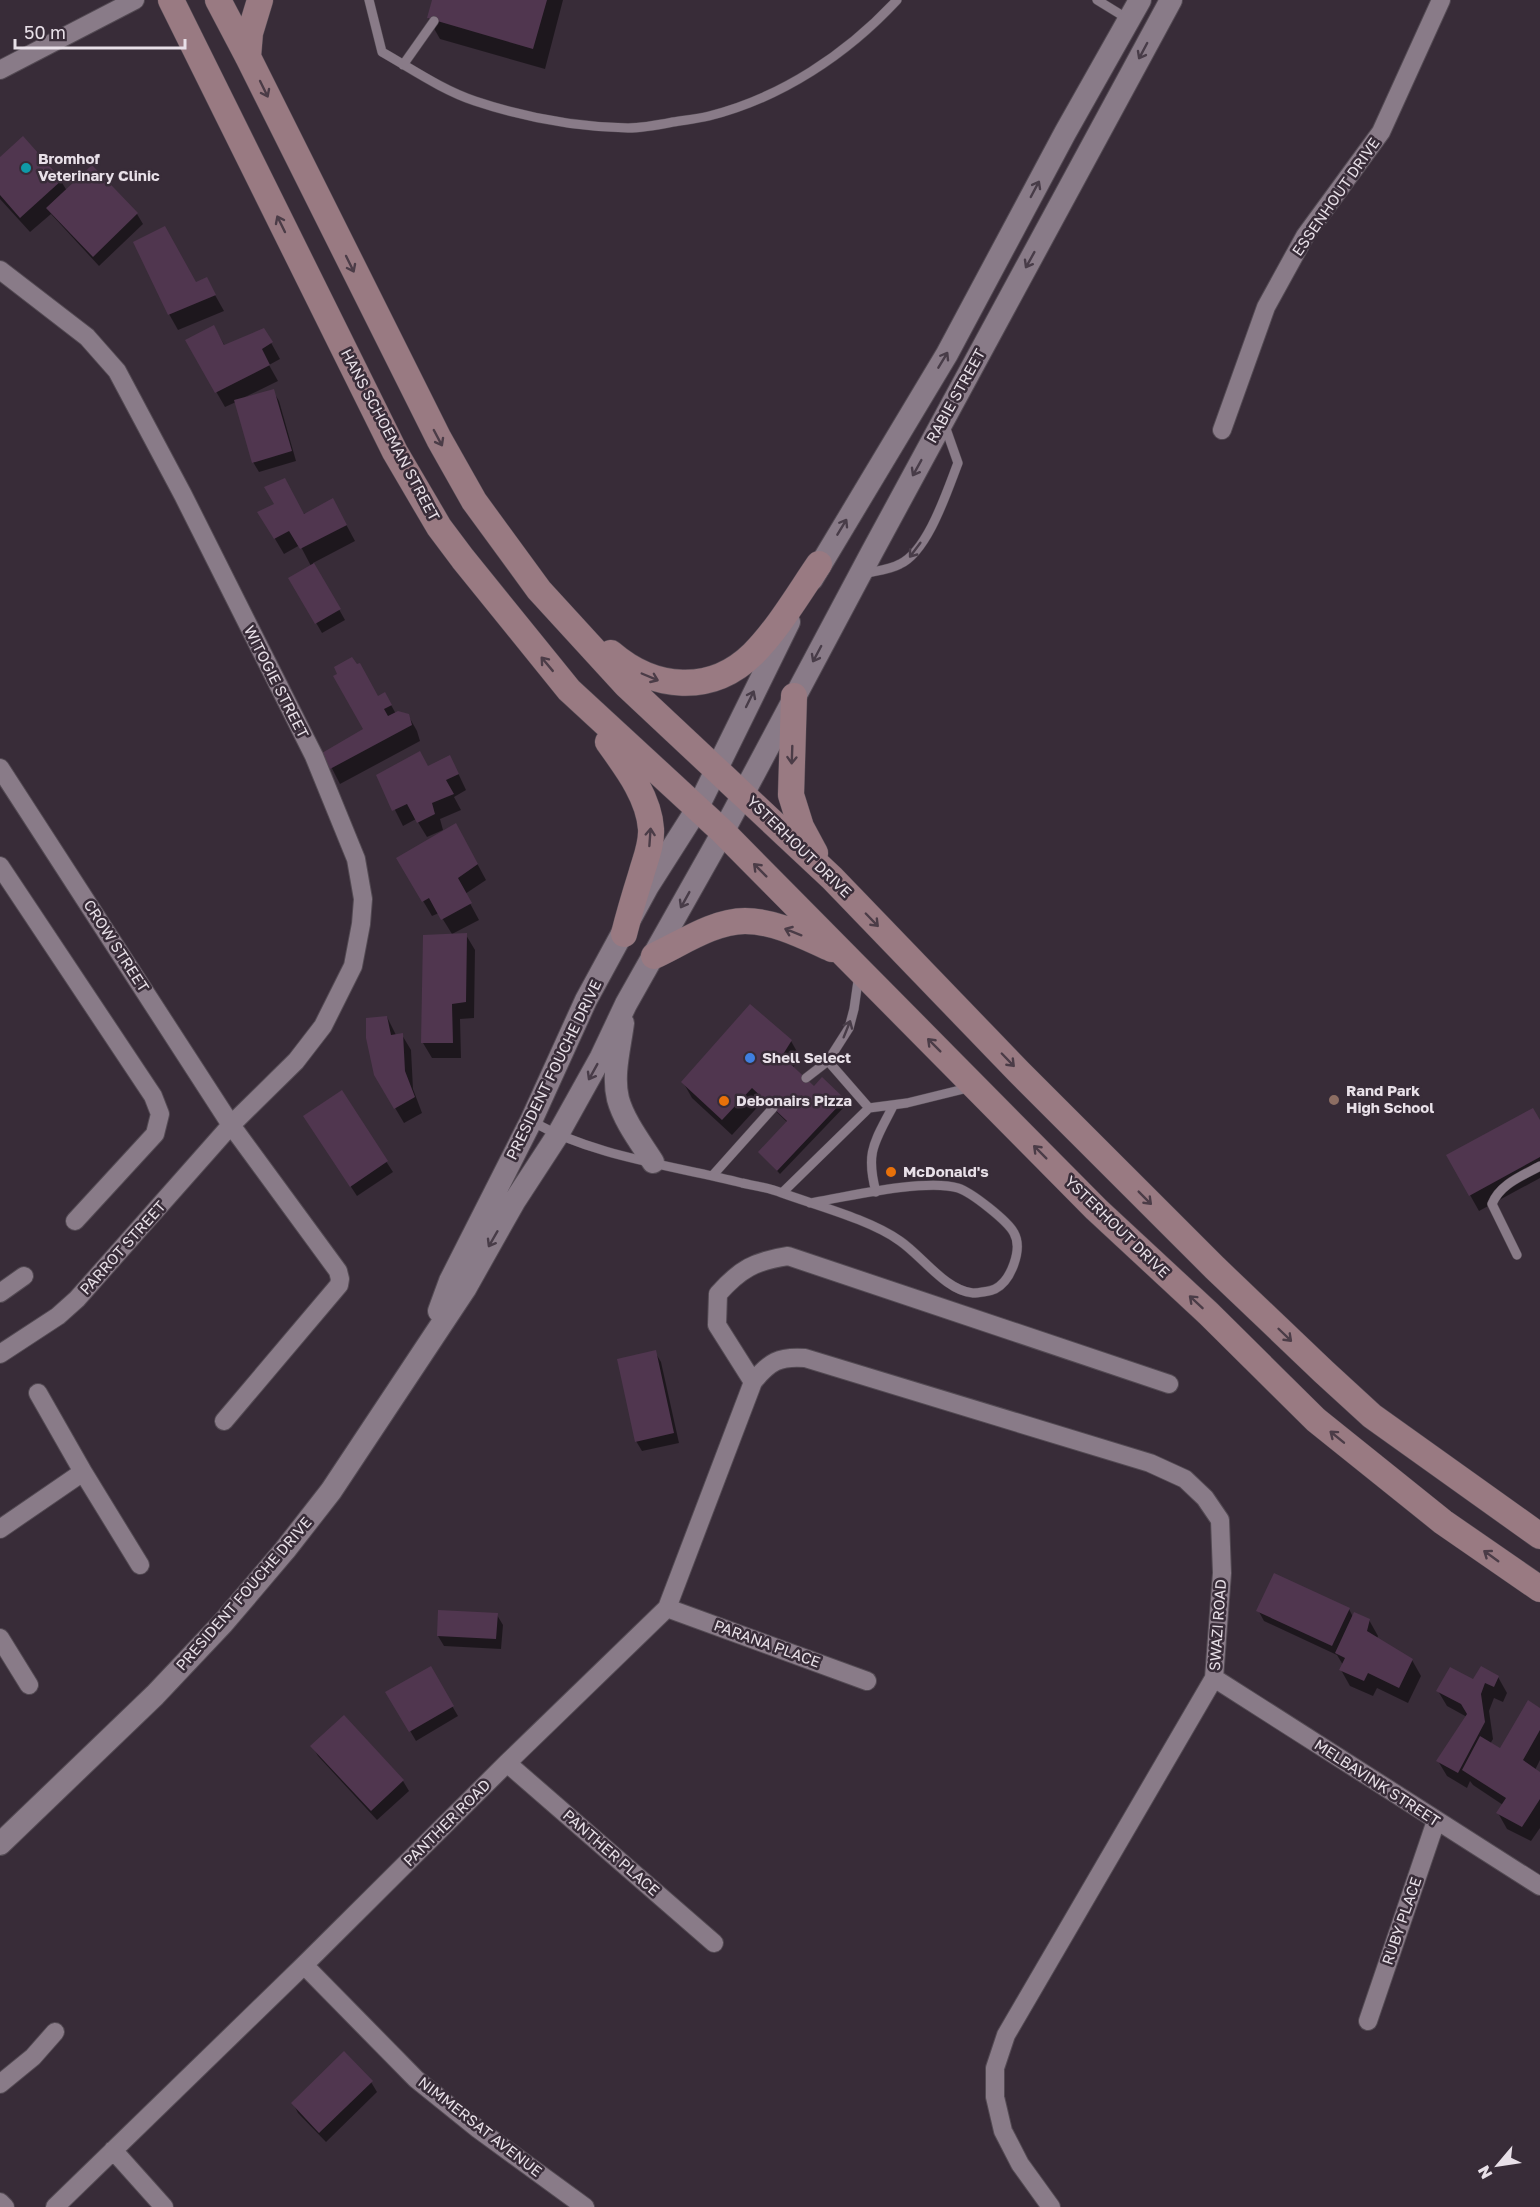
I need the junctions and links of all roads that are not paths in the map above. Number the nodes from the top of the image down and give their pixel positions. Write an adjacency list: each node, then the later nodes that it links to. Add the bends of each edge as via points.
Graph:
1 (135, 0): 15 (street)
2 (171, 0): 22 (main road, HANS SCHOEMAN STREET, one-way to 2, via 463,559 395,452)
3 (218, 0): 13 (main road)
4 (260, 0): 13 (main road)
5 (369, 0): 14 (lane, via 382,52)
6 (897, 0): 14 (lane, via 819,68 751,101 709,116 663,124 630,128 588,126 542,118 474,101)
7 (1097, 0): 11 (lane)
8 (1140, 0): 11 (street, RABIE STREET)
9 (1171, 0): 17 (street, RABIE STREET, one-way to 17)
10 (1441, 0): 18 (street, ESSENHOUT DRIVE, via 1381,132 1312,226 1266,307)
11 (1129, 20): 19 (street, RABIE STREET, one-way to 11, via 947,354)
12 (434, 21): 14 (lane)
13 (248, 57): 21 (main road, one-way to 21, via 443,447 474,501)
14 (403, 65)
15 (0, 70)
16 (0, 270): 42 (street, WITOGIE STREET, via 87,337 117,371 314,756 356,860 363,899 353,966 309,1045)
17 (943, 421): 20 (street, RABIE STREET, one-way to 20); 20 (lane, one-way to 20, via 958,463 930,532 899,565)
18 (1222, 430)
19 (819, 564): 21 (main road, one-way to 19, via 625,665 658,681 686,684 721,675 751,656); 25 (street, RABIE STREET, one-way to 19)
20 (860, 574): 23 (street, RABIE STREET, one-way to 23)
21 (538, 590): 25 (main road, via 611,670)
22 (569, 690): 27 (main road, HANS SCHOEMAN STREET); 31 (main road, one-way to 22, via 650,847 647,808 626,767)
23 (794, 696): 26 (street, RABIE STREET); 30 (main road, one-way to 30, via 791,795 808,843)
24 (0, 768): 42 (street, CROW STREET)
25 (716, 769): 26 (main road); 27 (street, RABIE STREET)
26 (743, 792): 28 (street, RABIE STREET); 30 (main road, YSTERHOUT DRIVE)
27 (697, 809): 28 (main road, HANS SCHOEMAN STREET); 31 (street, PRESIDENT FOUCHE DRIVE, via 648,886)
28 (723, 832): 32 (street, PRESIDENT FOUCHE DRIVE, one-way to 32); 33 (main road, YSTERHOUT DRIVE, one-way to 28)
29 (0, 866): 50 (street, via 153,1096 160,1114 155,1134)
30 (832, 878): 62 (main road, YSTERHOUT DRIVE, one-way to 62, via 1018,1071 1324,1372 1372,1416)
31 (624, 934): 41 (street, PRESIDENT FOUCHE DRIVE, via 586,1000)
32 (654, 956): 33 (main road, one-way to 32, via 784,929 745,921 714,927); 34 (street, PRESIDENT FOUCHE DRIVE)
33 (853, 962): 35 (lane, one-way to 33, via 849,1028 854,1009); 37 (main road, YSTERHOUT DRIVE, one-way to 33)
34 (626, 1004): 43 (street, PRESIDENT FOUCHE DRIVE, one-way to 43); 44 (street, via 616,1082 618,1099)
35 (828, 1061): 36 (lane); 40 (lane)
36 (806, 1078)
37 (975, 1086): 38 (lane); 64 (main road, YSTERHOUT DRIVE, one-way to 37, via 1443,1522 1316,1420 1096,1209)
38 (893, 1106): 40 (lane); 47 (lane, via 870,1155)
39 (773, 1108): 46 (lane)
40 (869, 1108): 48 (lane)
41 (531, 1121): 43 (lane); 54 (street, PRESIDENT FOUCHE DRIVE, via 450,1281)
42 (231, 1125): 55 (street, PARROT STREET, via 77,1299); 59 (street, CROW STREET, via 340,1279 339,1285)
43 (557, 1136): 44 (lane); 54 (street, PRESIDENT FOUCHE DRIVE, one-way to 54)
44 (653, 1162): 46 (lane)
45 (1540, 1166): 51 (lane, via 1509,1184 1492,1204)
46 (713, 1175): 48 (lane)
47 (876, 1192): 49 (lane); 49 (lane, via 939,1184 960,1188 1002,1218 1015,1233 1018,1249 1012,1270 996,1288 974,1293 954,1287 884,1230)
48 (782, 1193): 49 (lane)
49 (810, 1203)
50 (75, 1221)
51 (1517, 1255)
52 (24, 1276): 53 (street)
53 (0, 1293)
54 (429, 1341): 72 (street, PRESIDENT FOUCHE DRIVE, via 331,1491 223,1623 155,1695)
55 (0, 1354)
56 (753, 1382): 57 (street, via 717,1326 718,1294 734,1277 764,1260 788,1256); 65 (street, PANTHER ROAD); 67 (street, SWAZI ROAD, via 774,1362 805,1358 1150,1463 1185,1479 1206,1498 1220,1520 1222,1573)
57 (1169, 1384)
58 (38, 1393): 60 (street)
59 (224, 1422)
60 (83, 1472): 61 (street); 63 (street)
61 (0, 1529)
62 (1540, 1536)
63 (140, 1565)
64 (1540, 1589)
65 (667, 1608): 68 (street, PARANA PLACE); 70 (street, PANTHER ROAD)
66 (0, 1638): 69 (street)
67 (1214, 1678): 71 (street, MELBAVINK STREET); 85 (street, SWAZI ROAD, via 1006,2035 995,2068 995,2097 1003,2131 1020,2164)
68 (867, 1681)
69 (29, 1685)
70 (507, 1763): 74 (street, PANTHER PLACE); 75 (street, PANTHER ROAD)
71 (1436, 1821): 73 (street, MELBAVINK STREET); 76 (street, RUBY PLACE)
72 (0, 1844)
73 (1540, 1886)
74 (714, 1943)
75 (304, 1965): 79 (street, PANTHER ROAD); 84 (street, NIMMERSAT AVENUE, via 416,2079)
76 (1368, 2021)
77 (55, 2032): 78 (street, via 33,2057)
78 (0, 2084)
79 (113, 2151): 82 (street, PANTHER ROAD); 83 (street)
80 (0, 2202): 81 (street)
81 (5, 2207)
82 (55, 2207)
83 (164, 2207)
84 (585, 2207)
85 (1051, 2207)

